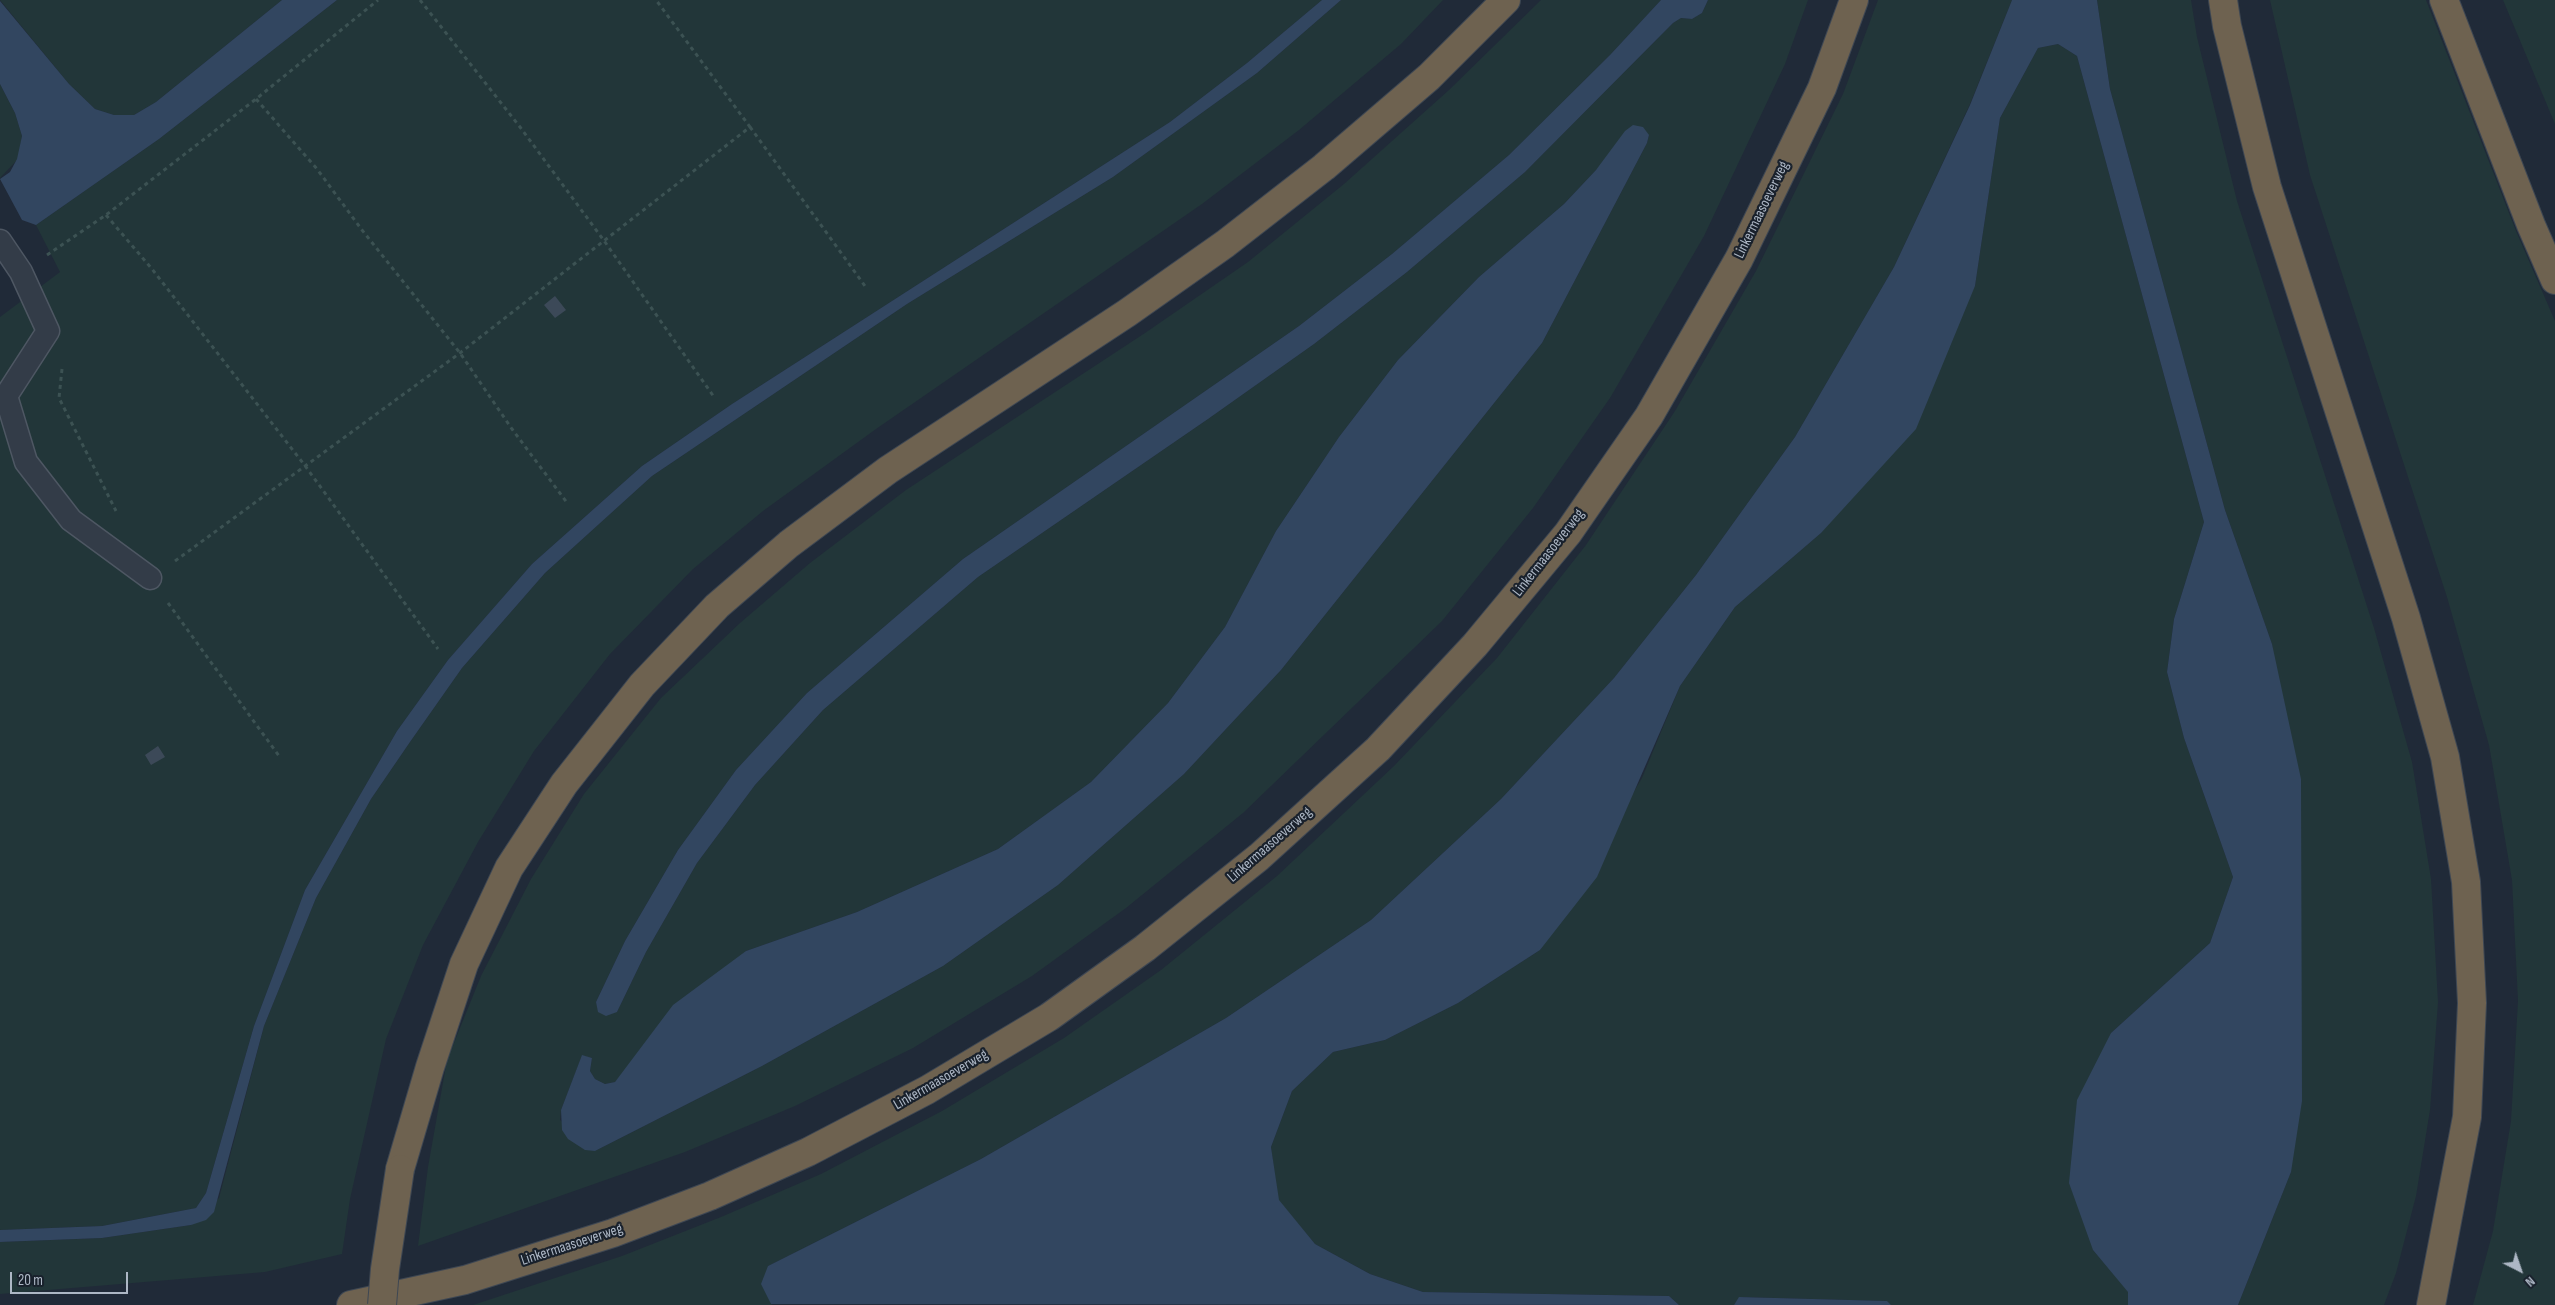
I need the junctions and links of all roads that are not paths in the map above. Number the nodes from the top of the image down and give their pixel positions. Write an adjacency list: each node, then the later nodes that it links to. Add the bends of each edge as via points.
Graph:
1 (1506, 0): 9 (highway, bridge, via 1429,77 1324,167 1225,244 1127,313 888,470 790,544 717,606 636,693 564,784 509,868 464,964 400,1169)
2 (1854, 0): 8 (highway, Linkermaasoeverweg, via 1822,88 1739,259 1649,416 1590,502 1475,645 1378,749 1259,857 1145,948 1049,1016 927,1090 808,1152 710,1196 612,1233 465,1280)
3 (2223, 0): 10 (highway, via 2267,187 2406,618 2445,757 2466,882 2472,1003 2467,1117)
4 (2444, 0): 6 (highway)
5 (0, 241): 7 (lane, via 22,272 48,331 6,396 26,462 70,520)
6 (2555, 280)
7 (150, 578)
8 (351, 1305)
9 (382, 1305)
10 (2431, 1305)

